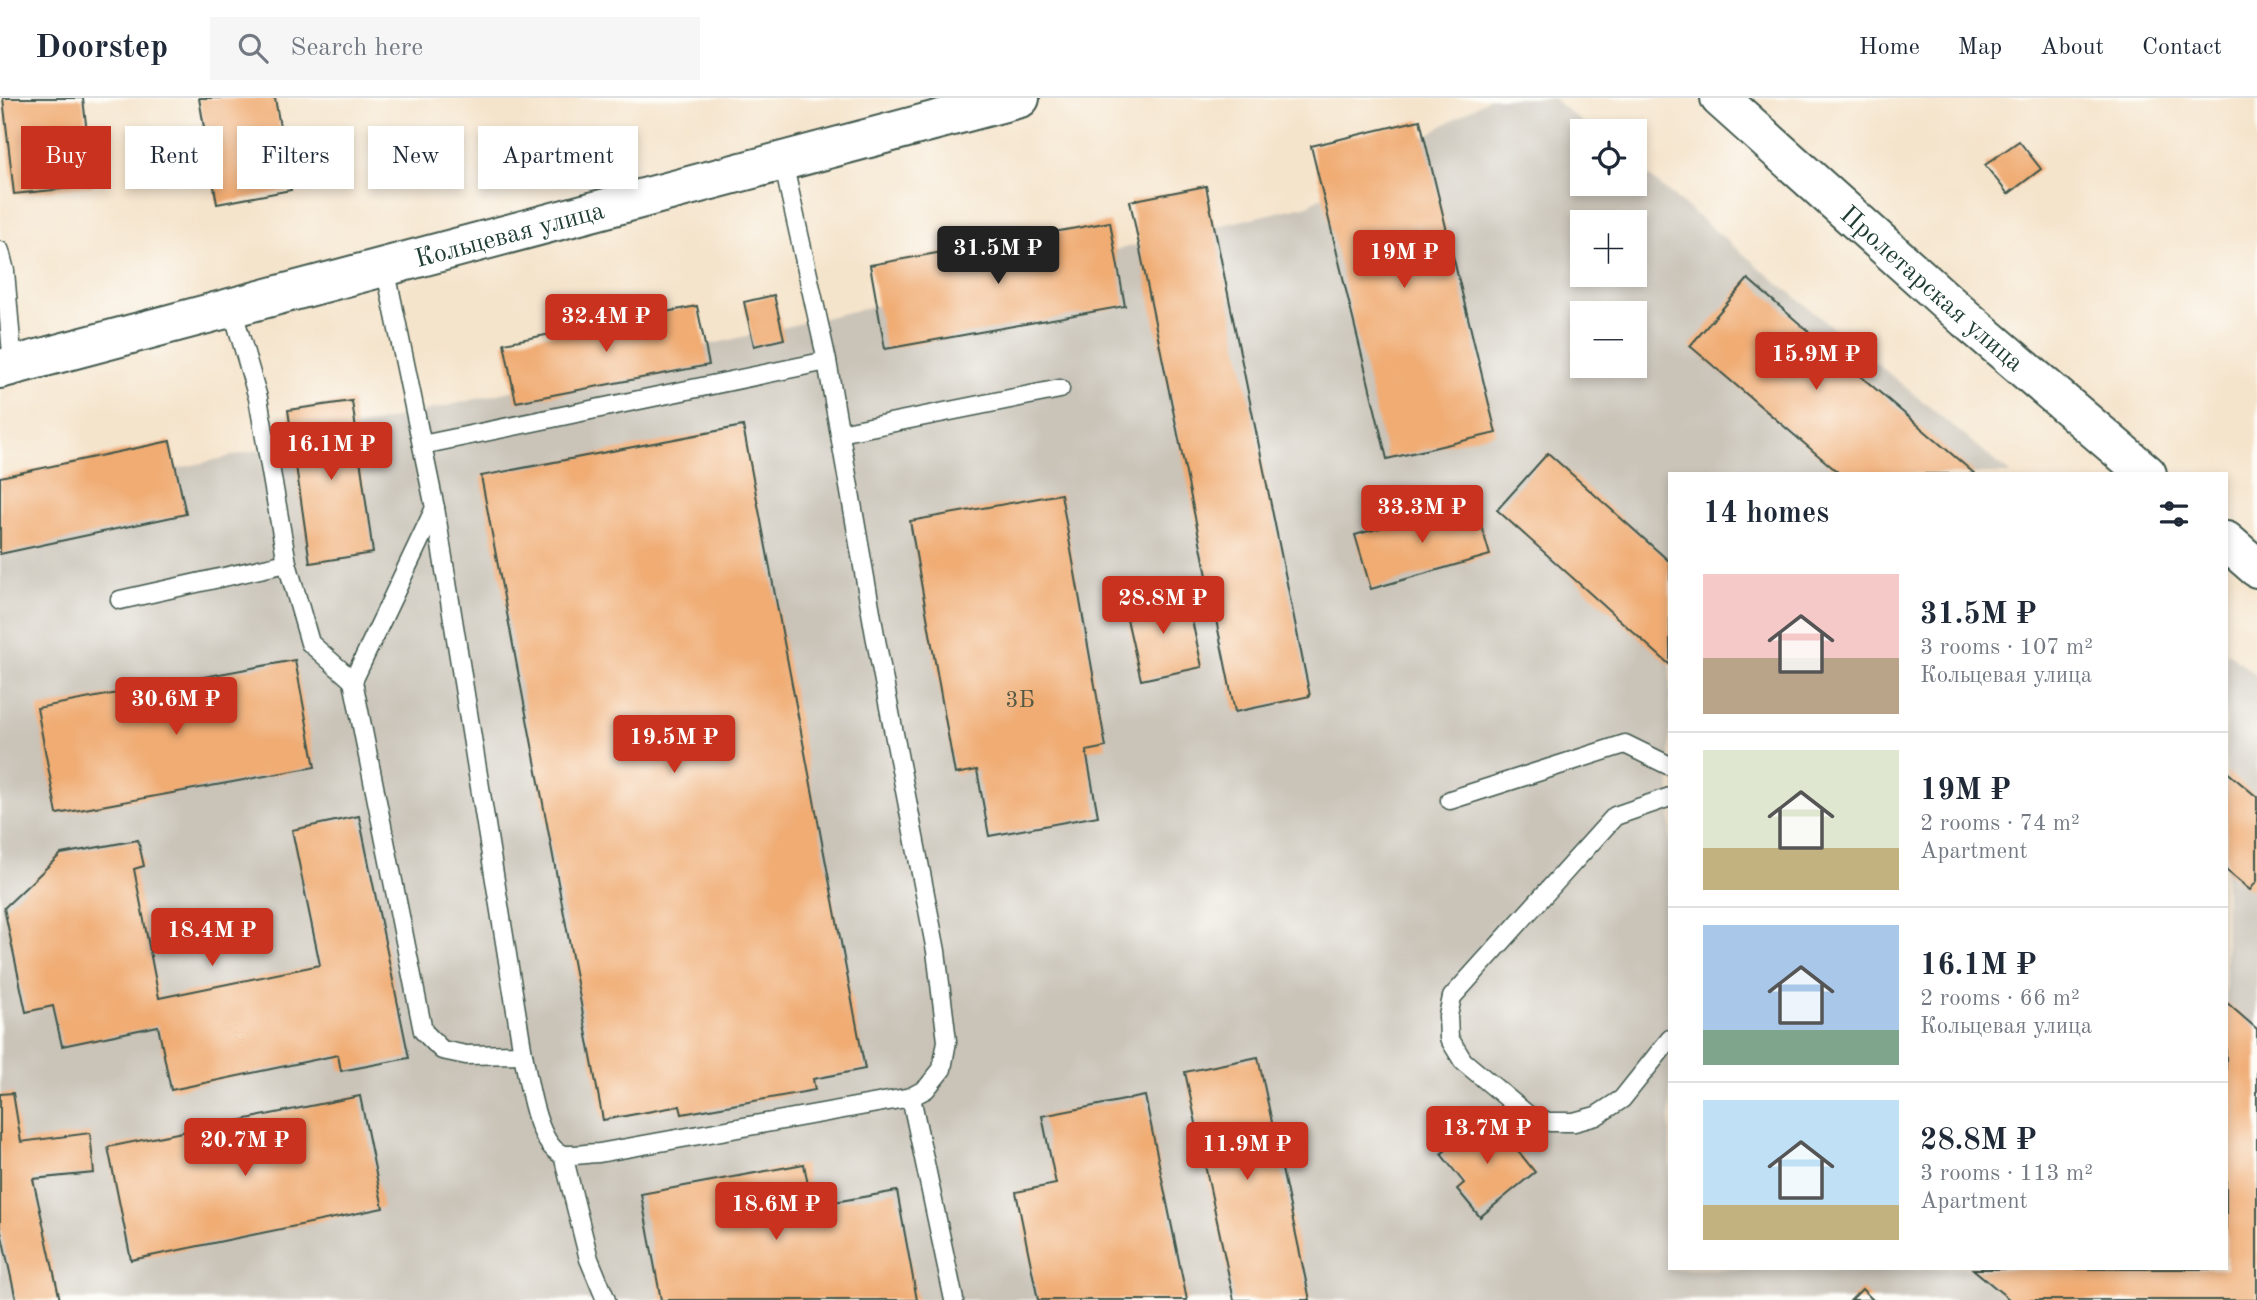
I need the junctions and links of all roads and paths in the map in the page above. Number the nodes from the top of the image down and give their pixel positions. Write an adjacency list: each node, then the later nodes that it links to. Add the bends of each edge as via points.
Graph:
1 (1020, 98): 3 (main road, Кольцевая улица)
2 (1720, 98): 12 (main road, Пролетарская улица)
3 (783, 162): 5 (main road, Кольцевая улица); 7 (lane)
4 (0, 251): 8 (lane, via 5,271)
5 (385, 267): 6 (main road, Кольцевая улица); 11 (lane)
6 (232, 308): 8 (main road, Кольцевая улица); 15 (lane, via 258,398)
7 (827, 361): 10 (lane); 11 (lane)
8 (6, 368)
9 (1060, 389): 10 (lane)
10 (840, 432): 24 (lane, via 945,1021 942,1069 926,1089)
11 (422, 444): 13 (lane)
12 (2145, 472)
13 (435, 508): 18 (lane); 23 (lane)
14 (2228, 543): 16 (main road)
15 (287, 563): 17 (lane); 18 (lane, via 310,643)
16 (2257, 568)
17 (120, 600)
18 (353, 681): 23 (lane, via 423,1031 442,1050 466,1055)
19 (1668, 765): 21 (lane, via 1625,744)
20 (1668, 798): 22 (lane, via 1615,816 1452,997 1448,1016 1449,1038 1463,1061 1530,1116 1549,1122 1596,1116 1622,1099)
21 (1450, 800)
22 (1668, 1042)
23 (523, 1054): 25 (lane, via 544,1133)
24 (911, 1097): 25 (lane, via 599,1153); 27 (lane)
25 (563, 1155): 26 (lane, via 589,1259)
26 (606, 1300)
27 (954, 1300)

